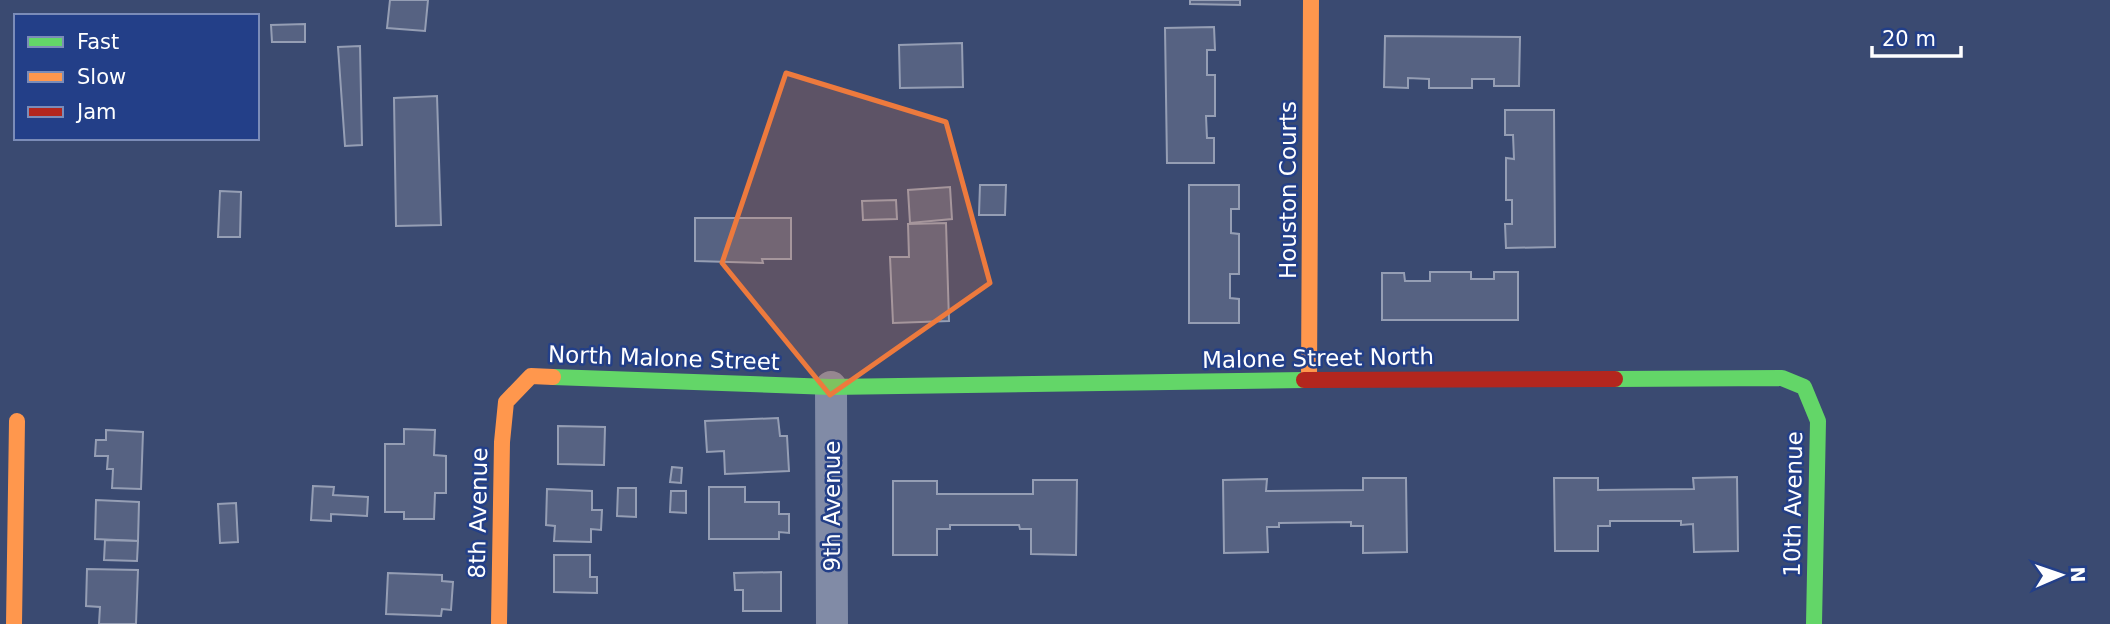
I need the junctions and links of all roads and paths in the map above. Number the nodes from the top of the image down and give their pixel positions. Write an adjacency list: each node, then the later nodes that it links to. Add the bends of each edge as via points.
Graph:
1 (1311, 0): 2 (street, Houston Courts)
2 (1309, 380): 3 (street, Malone Street North); 4 (street, Malone Street North, via 1782,378)
3 (831, 387): 5 (street, North Malone Street, via 531,376); 9 (street, 9th Avenue)
4 (1804, 387): 10 (street, 10th Avenue, via 1818,421)
5 (506, 402): 8 (street, 8th Avenue)
6 (17, 421): 7 (street)
7 (14, 624)
8 (499, 624)
9 (832, 624)
10 (1814, 624)

